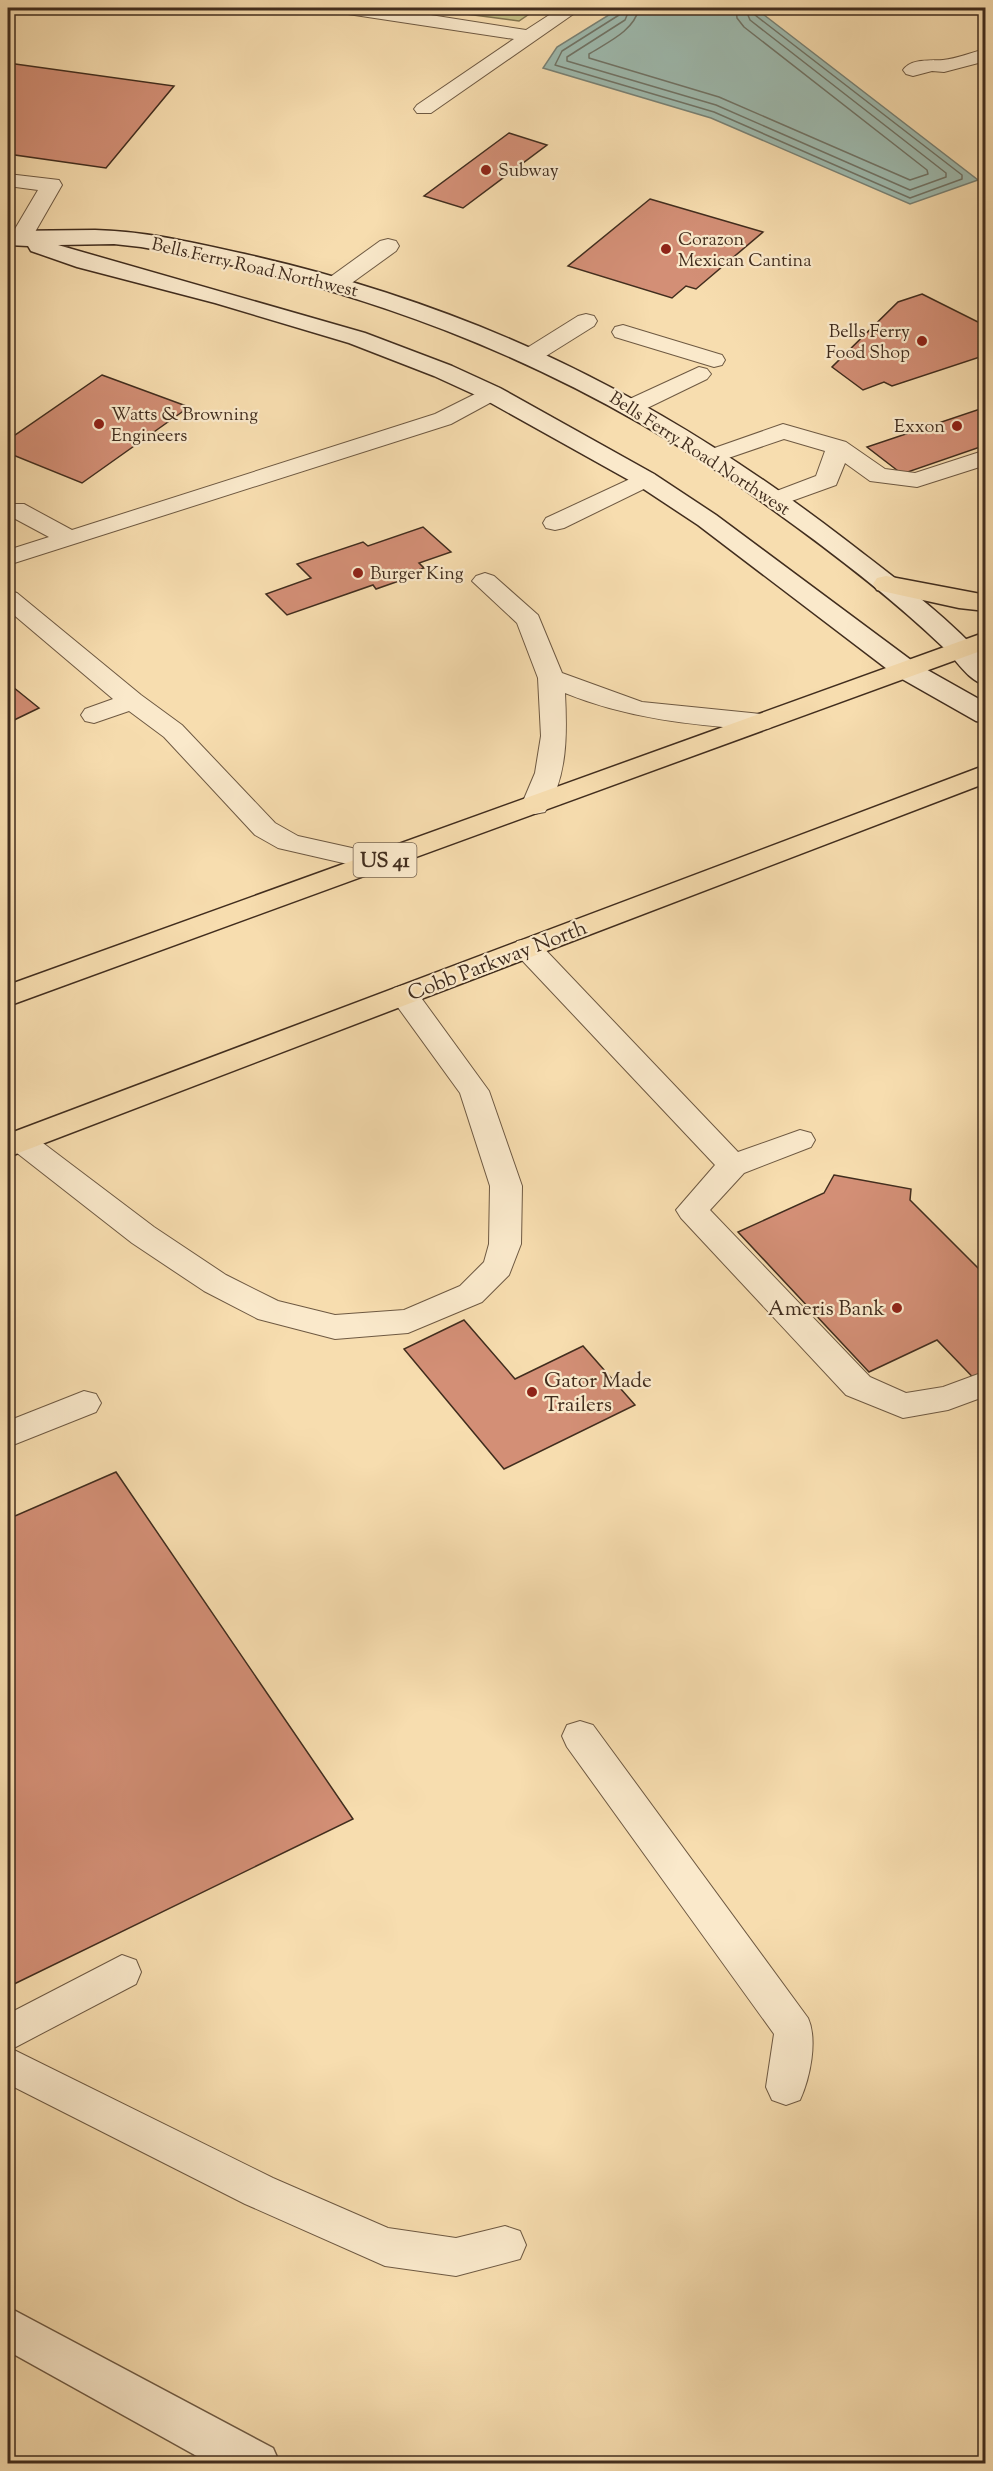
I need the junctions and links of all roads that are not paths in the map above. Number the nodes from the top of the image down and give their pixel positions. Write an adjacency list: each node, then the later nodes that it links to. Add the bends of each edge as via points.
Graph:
1 (348, 8): 3 (lane)
2 (572, 8): 3 (lane)
3 (529, 36): 6 (lane)
4 (986, 49): 5 (lane, via 977,47 932,58 922,68)
5 (986, 55)
6 (424, 109)
7 (8, 180): 8 (lane, via 51,185)
8 (14, 238): 10 (main road, Bells Ferry Road Northwest, via 138,240 243,261); 14 (main road, Bells Ferry Road Northwest, via 85,262 357,338)
9 (388, 246): 10 (lane)
10 (334, 285): 13 (main road, Bells Ferry Road Northwest, via 438,318)
11 (586, 321): 13 (lane)
12 (622, 332): 15 (lane, via 706,367)
13 (530, 356): 15 (main road, Bells Ferry Road Northwest)
14 (491, 393): 19 (main road, Bells Ferry Road Northwest); 23 (lane, via 443,419)
15 (631, 407): 17 (main road, Bells Ferry Road Northwest)
16 (838, 447): 17 (lane, via 783,431); 18 (lane, via 879,476 917,480); 20 (lane, via 826,480)
17 (711, 457): 20 (main road, Bells Ferry Road Northwest)
18 (986, 457)
19 (645, 479): 22 (lane); 30 (main road, Bells Ferry Road Northwest, via 707,520)
20 (775, 500): 26 (main road, Bells Ferry Road Northwest)
21 (15, 509): 23 (lane)
22 (555, 523)
23 (69, 538): 24 (lane)
24 (8, 558)
25 (485, 581): 32 (lane, via 529,621)
26 (886, 584): 28 (main road); 29 (main road, Bells Ferry Road Northwest)
27 (8, 598): 33 (lane)
28 (986, 603)
29 (974, 644): 30 (main road, US 41); 31 (main road, Bells Ferry Road Northwest)
30 (905, 669): 35 (main road, Bells Ferry Road Northwest); 36 (main road, US 41)
31 (986, 676)
32 (551, 678): 36 (lane, via 640,710); 38 (lane, via 554,736 548,774)
33 (132, 701): 34 (lane); 39 (lane, via 173,730 265,829 306,848)
34 (94, 715)
35 (986, 715)
36 (761, 722): 38 (main road, US 41)
37 (986, 773): 40 (main road, Cobb Parkway North)
38 (534, 806): 39 (main road, US 41)
39 (378, 862): 42 (main road, US 41)
40 (527, 948): 41 (main road, Cobb Parkway North); 45 (lane)
41 (404, 995): 44 (main road, Cobb Parkway North); 44 (lane, via 474,1091 506,1186 505,1244 498,1267 471,1294 408,1321 335,1327 269,1311 215,1283)
42 (8, 996)
43 (800, 1140): 45 (lane)
44 (14, 1144)
45 (734, 1166): 46 (lane, via 692,1210 858,1386 903,1406 948,1398)
46 (981, 1385)
47 (84, 1403): 48 (lane)
48 (8, 1435)
49 (580, 1736): 53 (lane, via 794,2030)
50 (122, 1972): 51 (lane)
51 (8, 2033)
52 (8, 2065): 54 (lane, via 259,2191 386,2247 456,2257)
53 (786, 2087)
54 (505, 2245)
55 (8, 2328): 56 (main road)
56 (257, 2463)

